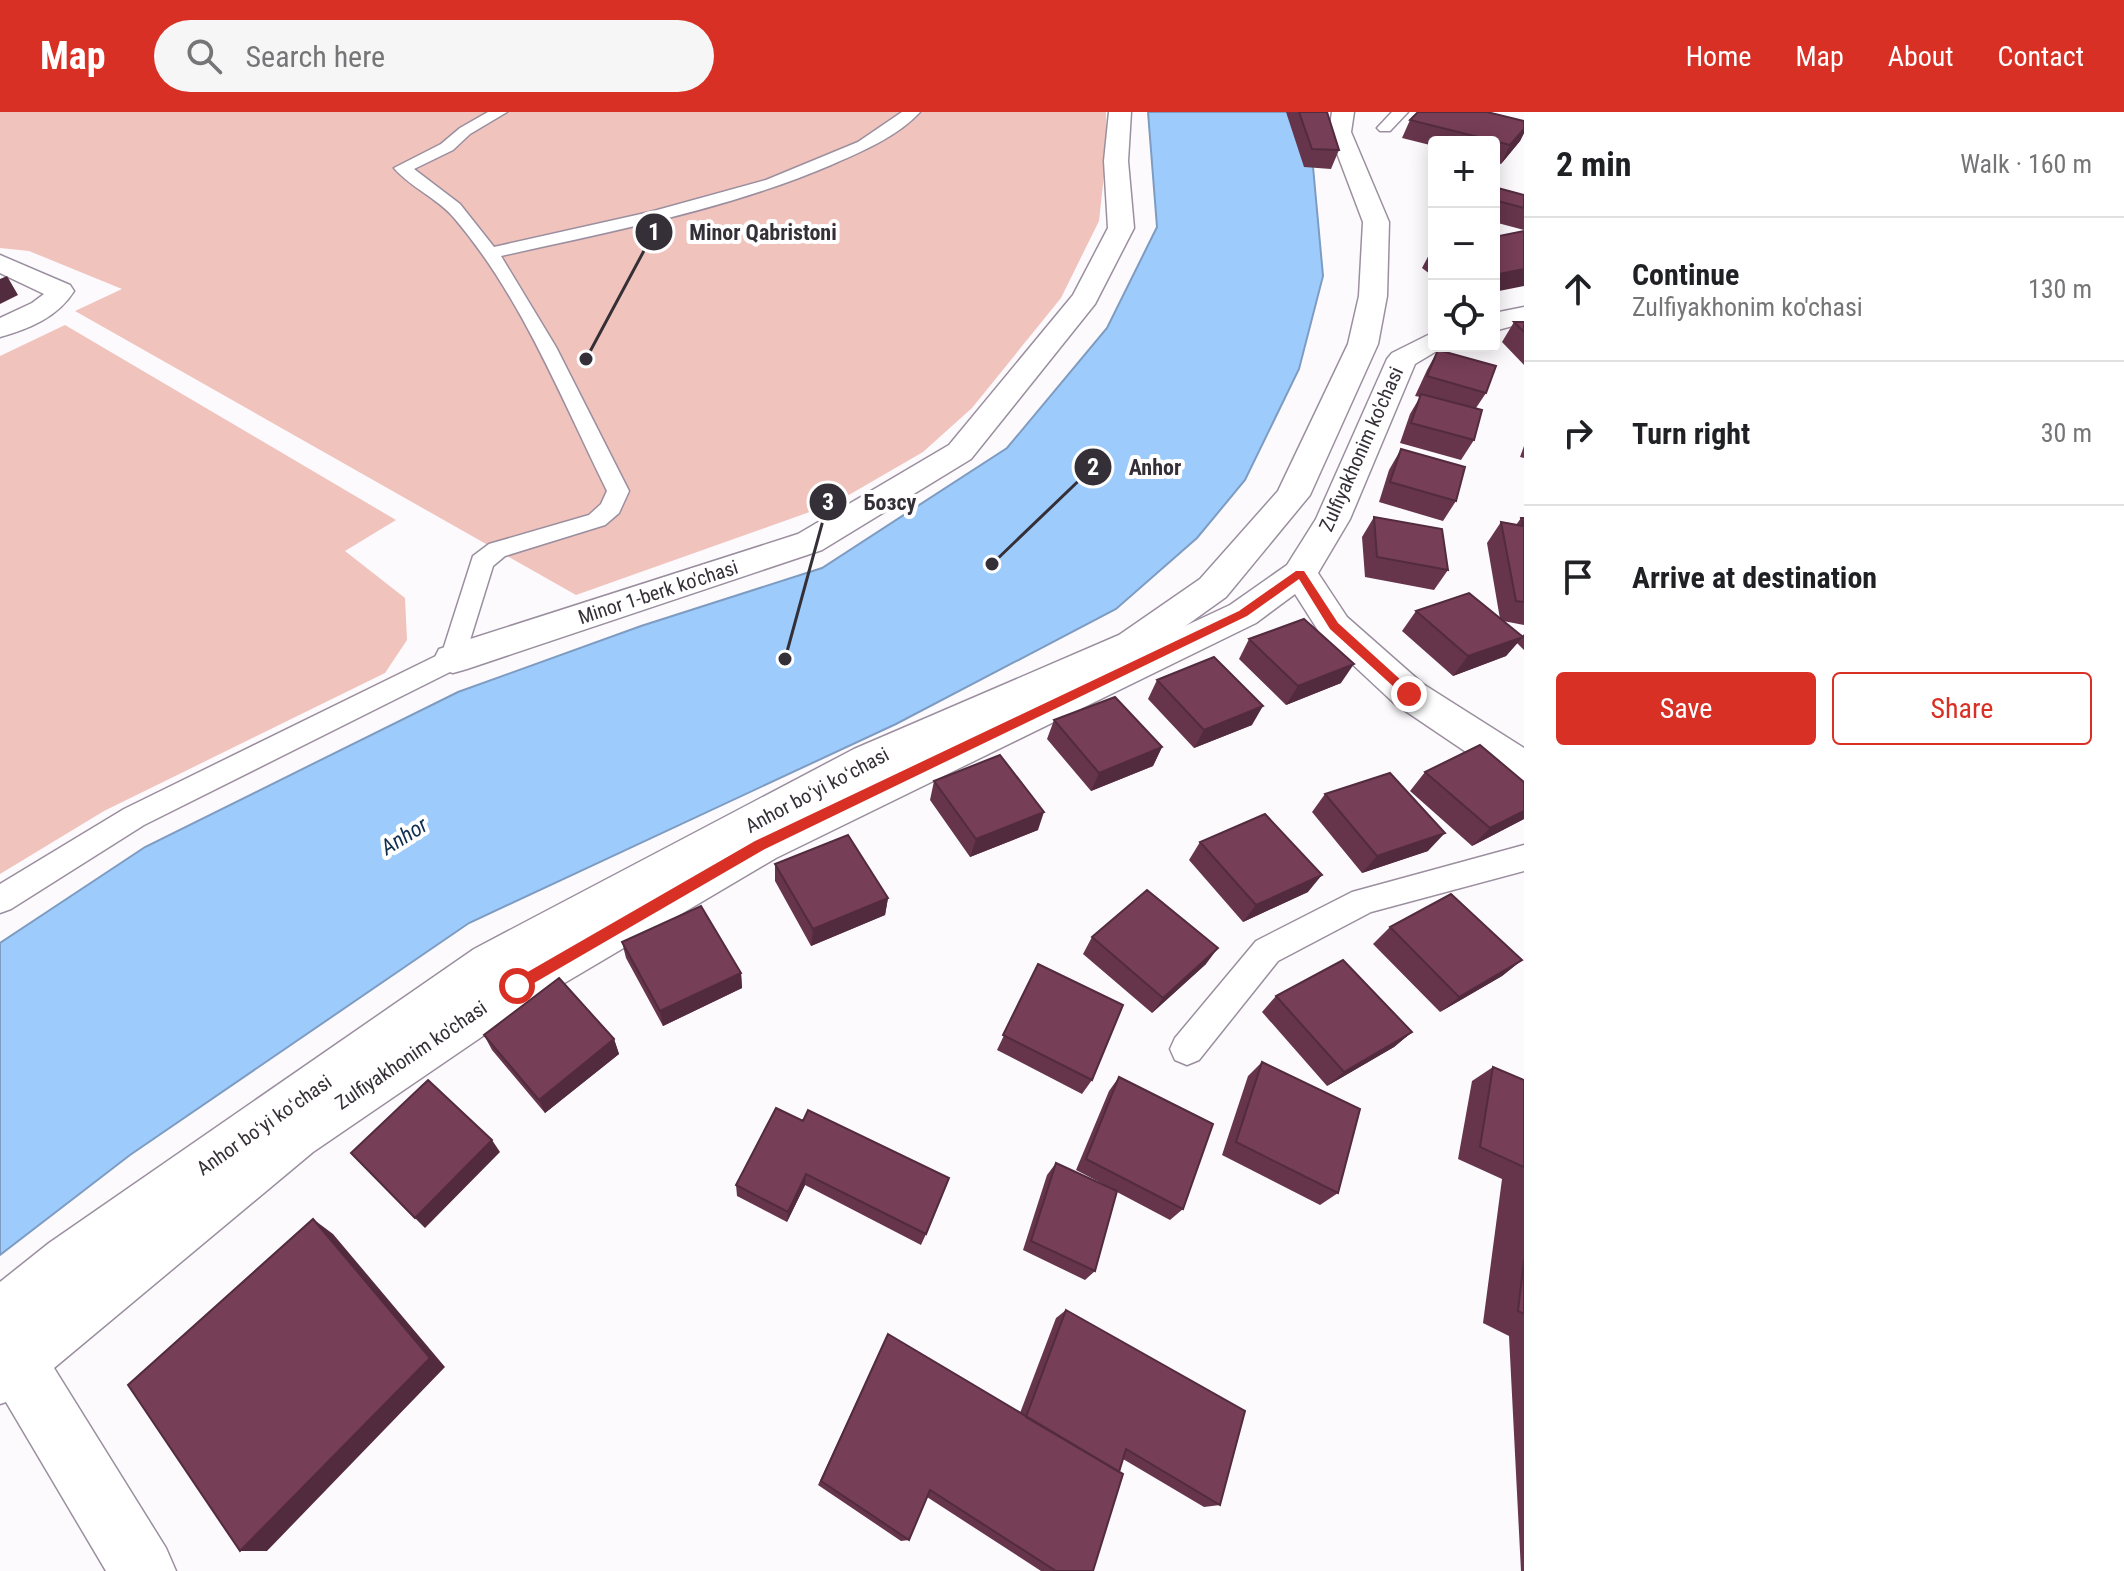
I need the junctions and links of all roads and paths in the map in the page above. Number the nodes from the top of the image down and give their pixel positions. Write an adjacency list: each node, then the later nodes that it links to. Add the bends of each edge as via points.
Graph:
1 (499, 112): 7 (lane, via 447,147 402,168 458,211)
2 (912, 112): 7 (lane, via 864,145 772,184)
3 (1120, 112): 14 (street, Minor 1-berk ko'chasi, via 1116,161 1121,228 1085,298 960,452 810,542)
4 (1343, 112): 19 (street, Anhor boʻyi koʻchasi, via 1340,132 1376,222 1373,296 1363,344 1293,495 1213,588 1132,645 869,760 491,964 69,1263)
5 (1400, 112): 6 (lane)
6 (1385, 128)
7 (490, 253): 14 (lane, via 540,336 618,491 611,508 597,520 497,550 482,562)
8 (0, 263): 11 (street, via 60,291)
9 (1524, 315): 10 (street)
10 (1500, 321)
11 (0, 328)
12 (1428, 344): 13 (street, Zulfiyakhonim ko'chasi, via 1402,359 1333,519)
13 (1300, 573): 15 (street, via 1334,626 1409,694); 19 (street, Zulfiyakhonim ko'chasi, via 1243,614 760,845 517,986 294,1134)
14 (453, 659): 17 (lane, Minor 1-berk ko'chasi, via 134,817)
15 (1524, 769)
16 (1524, 858): 18 (lane, via 1363,901 1267,951)
17 (0, 900)
18 (1187, 1049)
19 (5, 1351): 20 (street)
20 (143, 1571)

